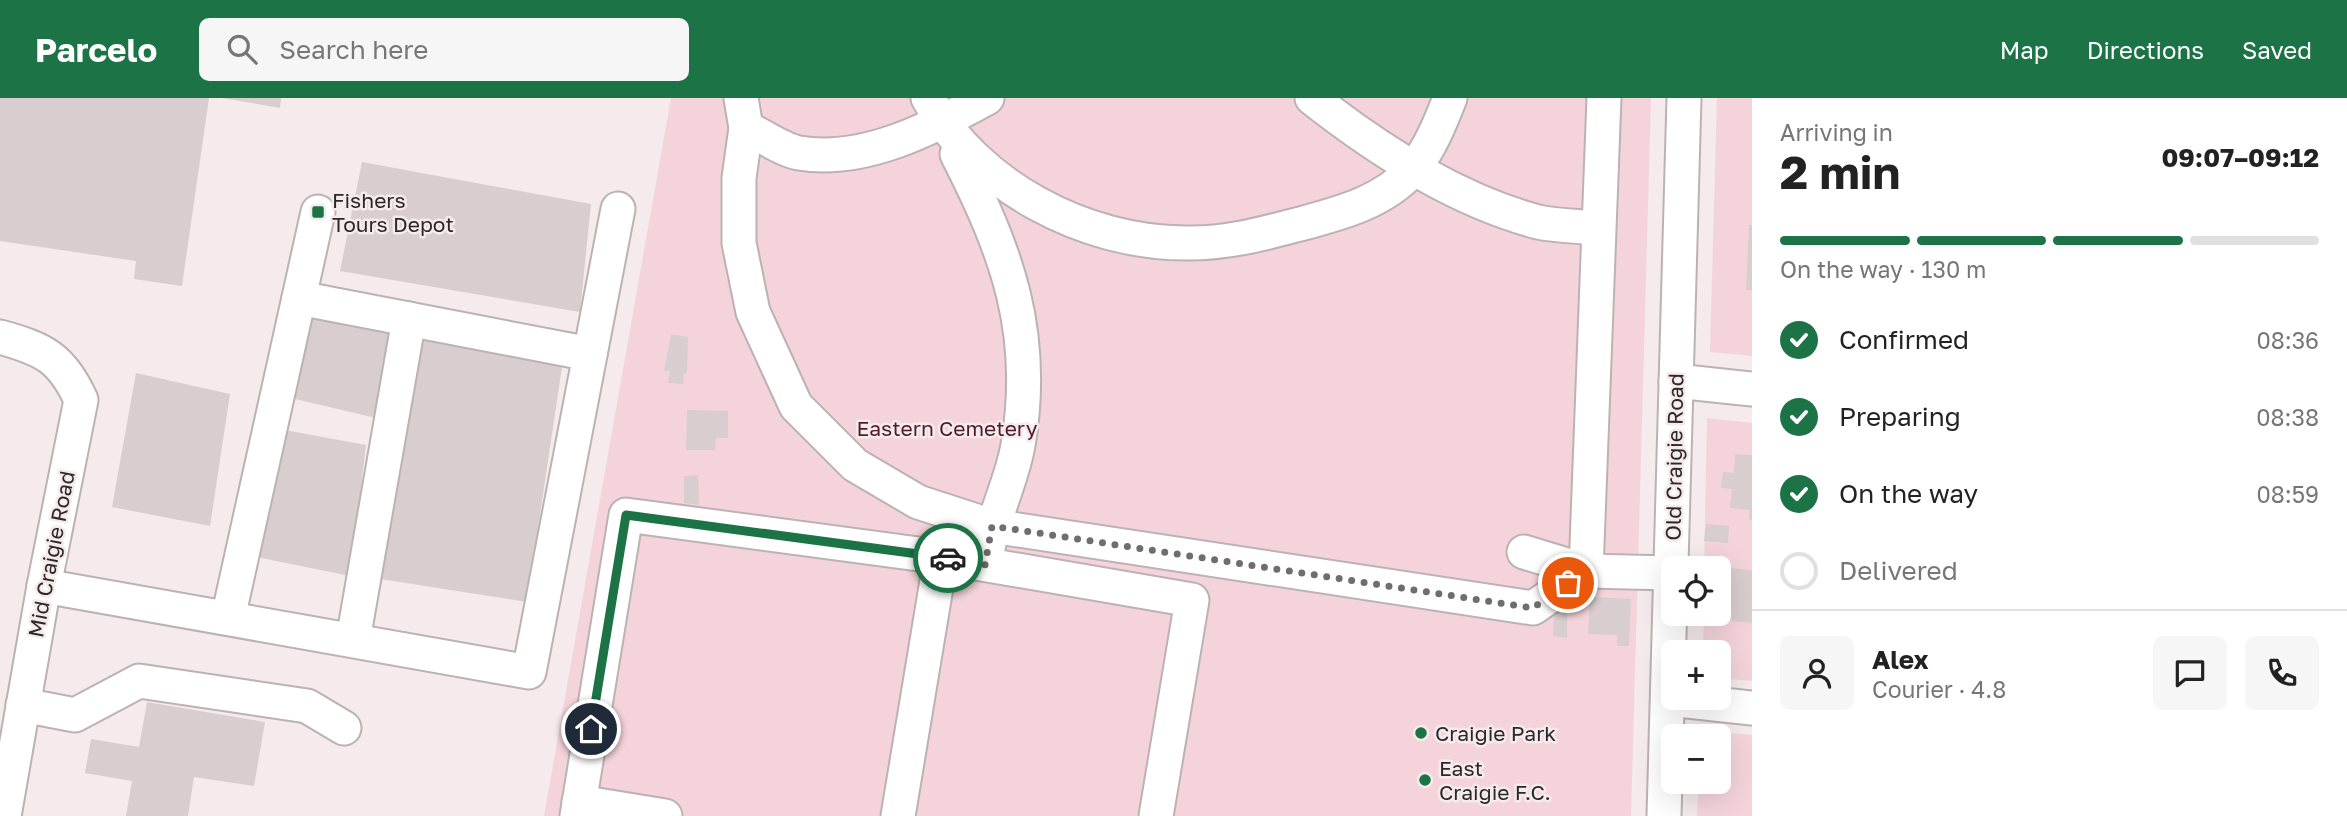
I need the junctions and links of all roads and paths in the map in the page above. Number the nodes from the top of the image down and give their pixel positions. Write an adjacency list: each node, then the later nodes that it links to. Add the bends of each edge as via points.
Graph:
1 (987, 98): 7 (street)
2 (1312, 98): 8 (street, via 1359,135)
3 (1450, 98): 8 (street)
4 (1604, 98): 11 (street)
5 (1684, 98): 16 (street, Old Craigie Road)
6 (740, 107): 7 (street, via 798,153 852,155); 18 (street, via 739,243 753,312 796,406 855,465 918,502)
7 (934, 111): 8 (street, via 994,177 1055,213 1121,235 1184,244 1243,240 1345,212 1385,194); 18 (street, via 985,209 1018,306 1026,383 1018,448)
8 (1414, 168): 11 (street, via 1470,197 1539,222)
9 (618, 209): 15 (street)
10 (318, 212): 12 (street)
11 (1597, 228): 23 (street)
12 (299, 298): 13 (street); 26 (street)
13 (409, 319): 15 (street); 27 (street)
14 (0, 337): 25 (street, Mid Craigie Road, via 35,346 69,373 82,400)
15 (590, 354): 27 (street, via 528,672)
16 (1676, 381): 17 (street); 20 (street, Old Craigie Road)
17 (1752, 389)
18 (992, 526): 22 (street); 23 (street, via 1533,608)
19 (1524, 552): 23 (street)
20 (1672, 556)
21 (941, 557): 22 (street); 33 (street, via 626,515); 36 (street)
22 (985, 565): 37 (street, via 1192,600)
23 (1586, 571): 24 (street)
24 (1661, 573)
25 (44, 586): 26 (street); 28 (street, Mid Craigie Road)
26 (228, 618): 27 (street)
27 (353, 640)
28 (23, 705): 32 (street, via 75,715 139,681 307,706); 34 (street, Mid Craigie Road)
29 (1731, 706): 30 (street)
30 (1752, 708)
31 (1669, 710): 38 (street, Old Craigie Road)
32 (344, 728)
33 (578, 809): 35 (street)
34 (4, 816)
35 (665, 816)
36 (898, 816)
37 (1156, 816)
38 (1664, 816)

